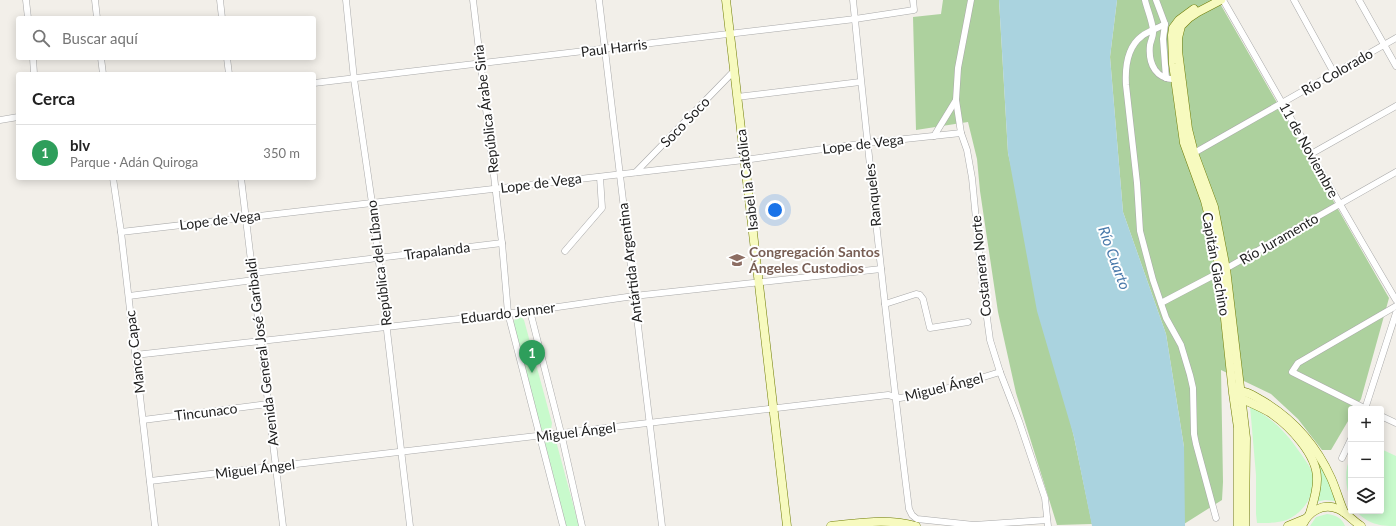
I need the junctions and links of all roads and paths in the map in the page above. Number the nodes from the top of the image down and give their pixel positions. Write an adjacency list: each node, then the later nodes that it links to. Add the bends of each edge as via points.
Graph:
1 (26, 0): 17 (street)
2 (95, 0): 18 (street)
3 (220, 0): 19 (street)
4 (346, 0): 38 (street, República del Líbano)
5 (473, 0): 30 (street, República Árabe Siria)
6 (599, 0): 26 (street, Antártida Argentina)
7 (726, 0): 23 (main road, Isabel la Católica)
8 (852, 0): 20 (street, Ranqueles)
9 (913, 0): 20 (street, Paul Harris, via 914,10)
10 (971, 0): 43 (street, Costanera Norte, via 958,68)
11 (1145, 0): 22 (street)
12 (1156, 0): 21 (street)
13 (1210, 0): 39 (main road, Capitán Giachino, via 1184,15 1173,28 1172,45)
14 (1222, 0): 39 (main road, Capitán Giachino, via 1189,18 1179,30); 44 (street, 11 de Noviembre)
15 (1294, 0): 36 (street)
16 (1359, 0): 25 (street)
17 (28, 16)
18 (97, 16)
19 (222, 16)
20 (854, 19): 23 (street, Paul Harris); 40 (street, Ranqueles)
21 (1165, 24): 22 (street); 37 (street)
22 (1154, 31): 37 (street, via 1149,60 1157,74); 77 (street, via 1143,35 1134,45 1125,69 1140,231)
23 (730, 34): 26 (street, Paul Harris); 32 (main road, Isabel la Católica)
24 (1396, 38): 25 (street, Río Colorado)
25 (1384, 45): 31 (street); 36 (street, Río Colorado)
26 (605, 49): 30 (street, Paul Harris); 56 (street, Antártida Argentina)
27 (32, 60): 33 (street)
28 (101, 60): 34 (street)
29 (227, 60): 35 (street)
30 (481, 64): 38 (street, Paul Harris); 60 (street, República Árabe Siria)
31 (1396, 66)
32 (734, 71): 42 (main road, Isabel la Católica); 54 (street, Soco Soco)
33 (34, 72)
34 (102, 72)
35 (229, 72)
36 (1334, 73): 44 (street, Río Colorado)
37 (1166, 78): 39 (street)
38 (354, 79): 41 (street, Paul Harris); 61 (street, República del Líbano)
39 (1178, 79): 51 (main road, Capitán Giachino); 69 (main road, Capitán Giachino, via 1184,143 1210,219)
40 (860, 82): 42 (street); 50 (street, Ranqueles)
41 (316, 83)
42 (737, 97): 53 (main road, Isabel la Católica)
43 (956, 100): 48 (street, Costanera Norte); 49 (street)
44 (1283, 103): 51 (street, Río Colorado); 52 (street, 11 de Noviembre)
45 (1396, 106): 52 (street)
46 (16, 117): 47 (street)
47 (0, 120)
48 (961, 133): 49 (street, Lope de Vega); 86 (street, Costanera Norte, via 972,178 990,340)
49 (934, 136): 50 (street, Lope de Vega)
50 (867, 143): 53 (street, Lope de Vega); 68 (street, Ranqueles)
51 (1194, 153): 69 (main road, Capitán Giachino, via 1214,207)
52 (1311, 154): 62 (street, 11 de Noviembre)
53 (744, 160): 54 (street, Lope de Vega); 72 (main road, Isabel la Católica)
54 (636, 172): 56 (street, Lope de Vega)
55 (1396, 172): 62 (street, Río Juramento)
56 (620, 174): 57 (street, Lope de Vega); 74 (street, Antártida Argentina)
57 (600, 176): 60 (street, Lope de Vega); 66 (street, via 602,208)
58 (113, 180): 64 (street, Manco Capac)
59 (242, 180): 63 (street, Avenida General José Garibaldi)
60 (495, 189): 61 (street, Lope de Vega); 65 (street, República Árabe Siria)
61 (372, 203): 63 (street, Lope de Vega); 67 (street, República del Líbano)
62 (1340, 204): 69 (street, Río Juramento); 75 (street, 11 de Noviembre)
63 (246, 217): 64 (street, Lope de Vega); 70 (street, Avenida General José Garibaldi)
64 (121, 232): 73 (street, Manco Capac)
65 (502, 243): 67 (street, Trapalanda); 80 (street, República Árabe Siria)
66 (565, 251)
67 (378, 258): 70 (street, Trapalanda); 83 (street, República del Líbano)
68 (881, 269): 72 (street, Eduardo Jenner); 76 (street, Ranqueles)
69 (1223, 271): 77 (street, Río Juramento); 87 (main road, Capitán Giachino, via 1239,368)
70 (253, 273): 71 (street, Avenida General José Garibaldi)
71 (254, 280): 73 (street); 84 (street, Avenida General José Garibaldi)
72 (759, 283): 74 (street, Eduardo Jenner); 92 (main road, Isabel la Católica)
73 (129, 296): 85 (street, Manco Capac)
74 (634, 296): 79 (street, Eduardo Jenner); 95 (street, Antártida Argentina)
75 (1396, 300)
76 (885, 304): 82 (street, via 916,294 923,299 930,328); 88 (street, Ranqueles)
77 (1161, 304): 105 (street, via 1181,346 1190,375 1193,388 1194,434)
78 (1396, 306): 90 (street, via 1298,363 1292,372)
79 (530, 311): 80 (street, Eduardo Jenner); 97 (street)
80 (508, 313): 83 (street, Eduardo Jenner); 98 (street, República Árabe Siria)
81 (1396, 313): 91 (street)
82 (968, 322)
83 (386, 327): 84 (street, Eduardo Jenner); 100 (street, República del Líbano)
84 (261, 342): 85 (street, Eduardo Jenner); 89 (street, Avenida General José Garibaldi)
85 (136, 356): 94 (street, Manco Capac)
86 (1000, 372): 88 (street, Miguel Ángel, via 938,391); 107 (street, Costanera Norte, via 1045,498)
87 (1237, 394): 104 (main road, via 1250,394 1280,412 1303,434 1314,447 1330,476); 106 (main road, via 1270,413 1289,428 1312,458 1317,480); 117 (main road, Capitán Giachino); 118 (main road, Capitán Giachino, via 1245,421)
88 (895, 397): 92 (street, Miguel Ángel, via 888,395); 107 (street, Ranqueles, via 909,509 912,515 917,519 974,525)
89 (268, 404): 94 (street, Tincunaco); 102 (street, Avenida General José Garibaldi)
90 (1359, 406)
91 (1366, 406)
92 (774, 409): 95 (street, Miguel Ángel); 114 (main road, Isabel la Católica)
93 (1384, 417): 96 (street)
94 (143, 420): 103 (street, Manco Capac)
95 (650, 423): 97 (street, Miguel Ángel); 113 (street, Antártida Argentina)
96 (1396, 423)
97 (560, 433): 98 (street, Miguel Ángel); 112 (street)
98 (540, 436): 100 (street, Miguel Ángel); 111 (street, República Árabe Siria)
99 (1350, 442): 101 (street)
100 (401, 452): 102 (street, Miguel Ángel); 110 (street, República del Líbano)
101 (1342, 458)
102 (276, 466): 103 (street, Miguel Ángel); 109 (street, Avenida General José Garibaldi)
103 (150, 481): 108 (street, Manco Capac)
104 (1346, 514): 106 (main road, via 1338,509 1323,507 1316,509); 120 (main road); 121 (main road)
105 (1216, 518)
106 (1306, 519): 119 (main road)
107 (1048, 523)
108 (155, 526)
109 (283, 526)
110 (410, 526)
111 (563, 526)
112 (582, 526)
113 (662, 526)
114 (787, 526)
115 (831, 526): 116 (main road, via 882,521)
116 (916, 526)
117 (1238, 526)
118 (1246, 526)
119 (1288, 526)
120 (1353, 526)
121 (1361, 526)

